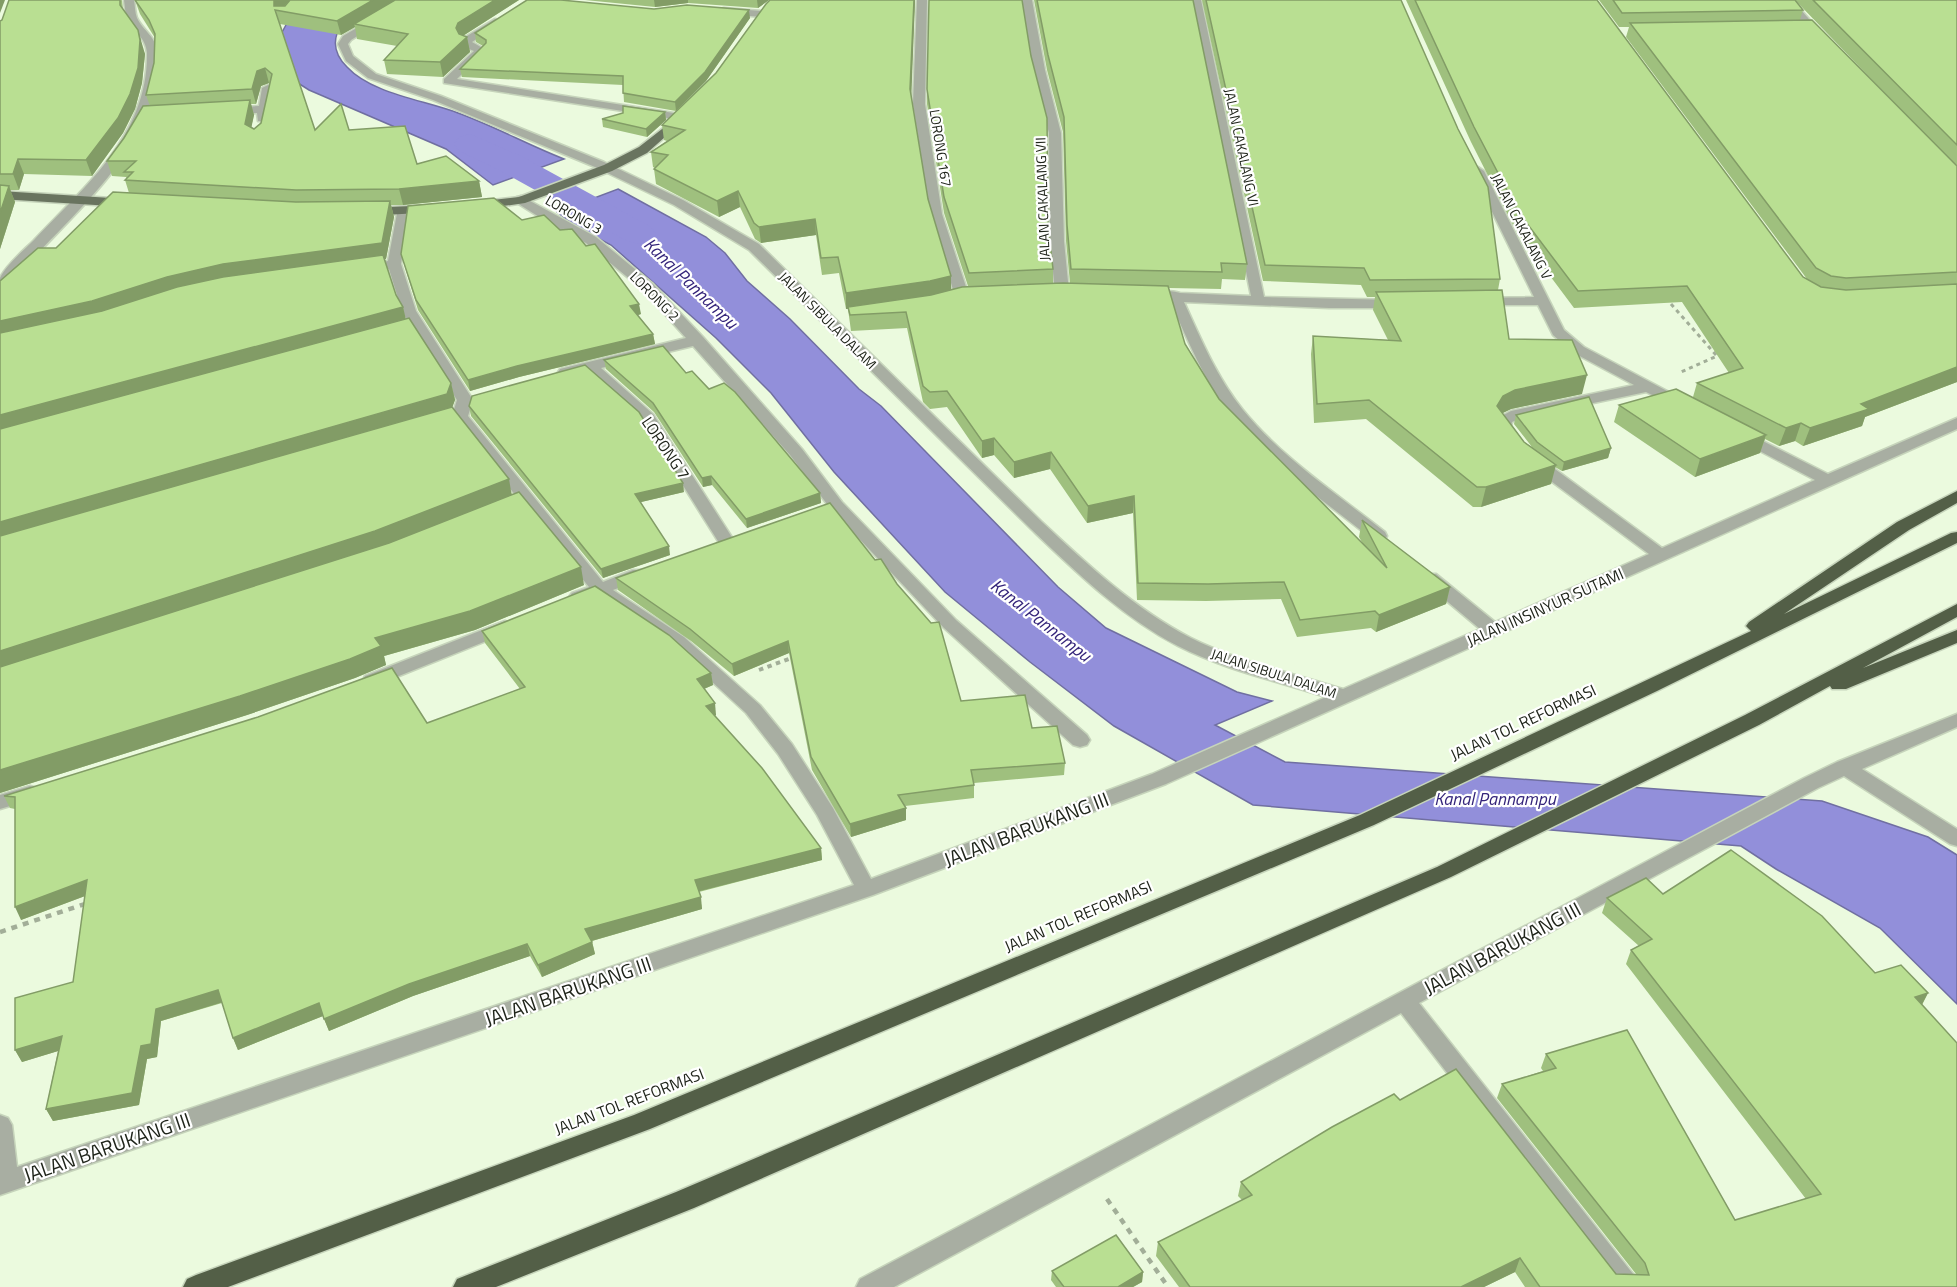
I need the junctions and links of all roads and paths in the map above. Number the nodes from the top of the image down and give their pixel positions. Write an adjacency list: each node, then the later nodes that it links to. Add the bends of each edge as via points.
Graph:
1 (129, 0): 20 (street, via 132,18 148,36 152,53 145,116)
2 (411, 0): 18 (street, JALAN SIBULA DALAM, via 347,38 343,49 355,64 371,75)
3 (922, 0): 33 (street, LORONG 167, via 919,105 936,214 967,296)
4 (1027, 0): 29 (street, JALAN CAKALANG VII, via 1055,133)
5 (1196, 0): 32 (street, JALAN CAKALANG VI)
6 (1786, 0): 11 (street, via 1806,29)
7 (771, 5): 10 (main road)
8 (708, 9): 10 (street)
9 (502, 18): 15 (street, via 466,41 481,50 448,81)
10 (759, 18)
11 (1828, 46)
12 (268, 88): 13 (street)
13 (264, 109): 14 (street); 16 (street)
14 (216, 111)
15 (684, 114): 18 (main road, via 643,150)
16 (260, 129)
17 (1474, 164): 34 (street, JALAN CAKALANG V)
18 (608, 168): 21 (main road); 39 (street, JALAN SIBULA DALAM, via 717,223 753,247)
19 (0, 195): 20 (main road)
20 (83, 200): 22 (main road); 28 (street, via 13,268)
21 (521, 200): 23 (main road); 25 (street, LORONG 3)
22 (142, 204)
23 (403, 211): 24 (main road); 26 (street)
24 (352, 212)
25 (611, 254): 42 (street, LORONG 2)
26 (394, 264): 27 (street); 40 (street)
27 (351, 271)
28 (0, 288)
29 (1062, 292)
30 (1132, 295): 31 (street)
31 (1174, 295): 32 (street); 59 (street, via 1209,370 1237,413 1278,455)
32 (1258, 300): 36 (street)
33 (943, 301)
34 (1544, 301): 35 (street); 45 (street, JALAN CAKALANG V, via 1565,340)
35 (1466, 303)
36 (1409, 304)
37 (1671, 304): 45 (path, via 1717,356)
38 (846, 316): 39 (street)
39 (826, 319): 73 (street, JALAN SIBULA DALAM, via 1046,535 1154,623 1224,659)
40 (418, 327): 41 (street); 46 (street)
41 (374, 338)
42 (698, 340): 43 (street); 54 (street, LORONG 2, via 796,452)
43 (590, 366): 44 (street); 58 (street, LORONG 7, via 648,417)
44 (547, 377)
45 (1647, 387): 47 (street, JALAN CAKALANG V); 60 (street, via 1516,414 1505,420 1503,426 1527,456)
46 (467, 404): 48 (street); 53 (street)
47 (1698, 413)
48 (441, 422)
49 (1957, 423): 51 (street, JALAN INSINYUR SUTAMI)
50 (1728, 428): 51 (street)
51 (1829, 481): 60 (street, JALAN INSINYUR SUTAMI)
52 (1957, 496): 70 (highway, via 1902,526)
53 (526, 500): 55 (street); 63 (street)
54 (836, 505): 56 (street); 76 (street, LORONG 2, via 950,624)
55 (504, 509)
56 (814, 512)
57 (1957, 537): 70 (highway, JALAN TOL REFORMASI)
58 (727, 542)
59 (1388, 543)
60 (1661, 555): 67 (street, JALAN INSINYUR SUTAMI)
61 (1414, 565): 67 (street)
62 (652, 569): 63 (street)
63 (599, 588): 64 (street); 71 (street, via 678,641)
64 (556, 606)
65 (1957, 610): 74 (highway)
66 (524, 619): 72 (street)
67 (1494, 631): 73 (street, JALAN INSINYUR SUTAMI)
68 (1957, 636): 74 (highway)
69 (799, 656): 71 (path)
70 (1698, 664): 89 (highway, JALAN TOL REFORMASI, via 1367,820 642,1122)
71 (725, 684): 82 (street, via 753,709 784,749 826,813)
72 (352, 688)
73 (1344, 696): 79 (street, JALAN INSINYUR SUTAMI)
74 (1752, 720): 90 (highway, via 1444,872 685,1200)
75 (1957, 720): 77 (street, JALAN BARUKANG III)
76 (1080, 740)
77 (1844, 767): 81 (street); 85 (street, JALAN BARUKANG III)
78 (44, 788): 80 (street)
79 (1132, 789): 82 (street, JALAN BARUKANG III)
80 (0, 802)
81 (1957, 839)
82 (866, 889): 88 (street, JALAN BARUKANG III)
83 (90, 902): 84 (path)
84 (0, 932)
85 (1404, 1000): 87 (street, JALAN BARUKANG III); 93 (street)
86 (0, 1125): 88 (street)
87 (1087, 1170): 91 (street, JALAN BARUKANG III); 92 (path)
88 (4, 1183)
89 (196, 1287)
90 (466, 1287)
91 (868, 1287)
92 (1168, 1287)
93 (1628, 1287)

